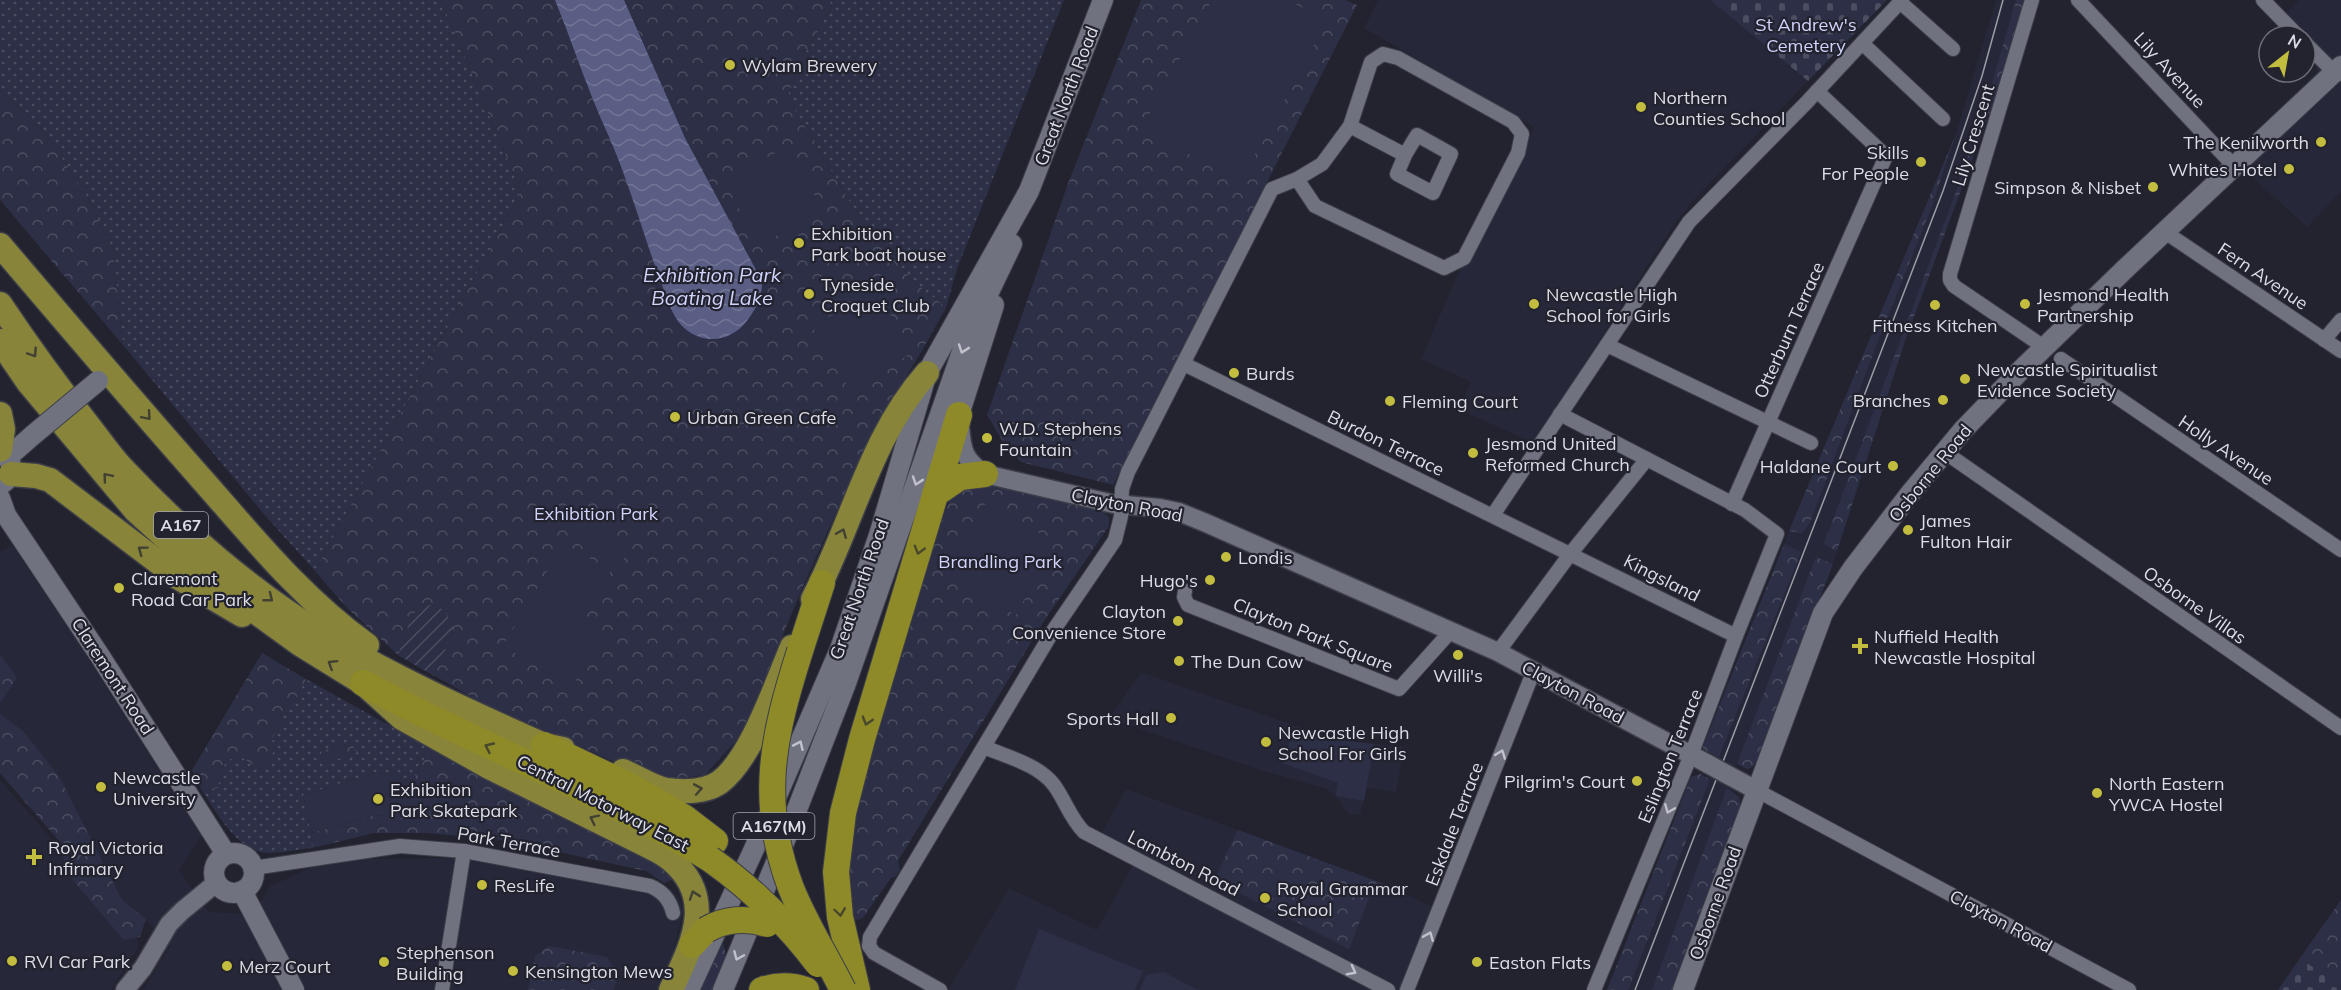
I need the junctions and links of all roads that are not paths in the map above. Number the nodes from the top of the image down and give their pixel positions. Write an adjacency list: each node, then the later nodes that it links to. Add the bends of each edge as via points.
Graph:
1 (1102, 0): 17 (main road, Great North Road)
2 (2032, 0): 21 (street, Lily Crescent)
3 (2078, 0): 15 (street, Lily Avenue)
4 (2263, 0): 6 (street)
5 (1901, 1): 7 (street); 8 (street)
6 (2286, 24)
7 (1862, 43): 11 (street); 12 (street)
8 (1953, 49)
9 (2317, 55): 10 (street)
10 (2339, 70): 15 (main road, Osborne Road)
11 (1817, 91): 26 (street, via 1689,222); 35 (street, Otterburn Terrace, via 1886,156)
12 (1943, 119)
13 (1350, 126): 14 (street); 16 (street, via 1322,164); 16 (street, via 1371,62 1383,54 1398,58 1513,122 1521,134 1518,153 1464,258 1444,268 1315,206)
14 (1405, 155)
15 (2234, 166): 19 (main road, Osborne Road)
16 (1297, 179): 29 (street, via 1272,189)
17 (1029, 191): 18 (main road, Great North Road); 30 (main road, Great North Road)
18 (1024, 220): 34 (main road); 51 (main road, Great North Road, one-way to 51, via 966,340)
19 (2165, 231): 24 (street, Fern Avenue); 28 (main road, Osborne Road)
20 (0, 245): 31 (highway)
21 (1950, 280): 28 (street, Holly Avenue)
22 (0, 304): 59 (highway, A167, one-way to 59, via 44,370 121,467 225,564 328,638)
23 (2341, 320): 24 (street)
24 (2324, 340): 27 (street, Fern Avenue)
25 (0, 341): 54 (highway, A167, one-way to 25, via 194,563 136,512 28,382)
26 (1607, 345): 33 (street); 35 (street)
27 (2341, 351)
28 (2052, 353): 37 (main road, Osborne Road); 46 (street, Holly Avenue)
29 (1184, 364): 44 (street, via 1128,472); 45 (street, Burdon Terrace)
30 (927, 373): 48 (highway, one-way to 30, via 881,445 908,394); 51 (main road, Great North Road, via 879,535)
31 (103, 377): 39 (main road, bridge); 59 (highway, one-way to 59, via 296,586 346,630 392,663)
32 (0, 414): 39 (highway)
33 (1560, 414): 38 (street); 45 (street)
34 (959, 415): 40 (street, via 962,448 971,465); 41 (highway, A167(M))
35 (1768, 423): 36 (street); 43 (street, Otterburn Terrace)
36 (1811, 443)
37 (1943, 452): 61 (street, Osborne Villas); 65 (main road, Osborne Road, via 1823,613)
38 (1647, 459): 43 (street); 47 (street)
39 (4, 464): 54 (highway, one-way to 39, via 223,606 179,578 50,480)
40 (985, 474): 41 (highway, via 960,477); 44 (street, Clayton Road)
41 (935, 494): 86 (highway, A167(M), one-way to 86, via 843,813 836,872 840,917)
42 (0, 498): 68 (main road, Claremont Road, via 6,515)
43 (1732, 504): 53 (street, Eslington Terrace, via 1777,534)
44 (1122, 505): 52 (street, Clayton Road, via 1160,508 1206,523); 63 (street, via 1115,540 1053,632)
45 (1493, 515): 47 (street, Burdon Terrace)
46 (2341, 550)
47 (1571, 553): 53 (street, Kingsland); 55 (street)
48 (822, 583): 50 (highway, A167(M))
49 (1185, 591): 52 (street, Clayton Park Square, via 1188,604 1399,689)
50 (809, 616): 62 (highway, one-way to 50, via 588,755 663,789 682,792 720,782 748,746); 84 (highway, A167(M), bridge, via 776,742 772,818 792,888)
51 (857, 628): 56 (main road, Great North Road)
52 (1451, 631): 55 (street, Clayton Road)
53 (1736, 636): 64 (street, Eslington Terrace)
54 (300, 644): 58 (highway, A167, one-way to 54)
55 (1498, 652): 57 (street, Clayton Road)
56 (848, 653): 79 (main road, Great North Road, one-way to 56); 80 (main road, Great North Road, one-way to 80, via 784,843)
57 (1534, 670): 64 (street, Clayton Road); 89 (street, Eskdale Terrace, one-way to 57)
58 (363, 683): 59 (highway, Central Motorway East / A167(M))
59 (408, 704): 60 (highway, Central Motorway East / A167(M))
60 (448, 725): 62 (highway); 66 (highway, Central Motorway East / A167(M), one-way to 60, via 670,834); 73 (highway, one-way to 60, via 695,896 682,871 670,859 489,767)
61 (2337, 725)
62 (544, 745): 66 (highway, Central Motorway East / A167(M), via 686,818)
63 (984, 747): 87 (street, via 870,938 869,946 874,952); 88 (street, Lambton Road, one-way to 88, via 1039,770 1053,783 1074,822 1084,832)
64 (1691, 755): 65 (street, Clayton Road, bridge); 90 (street, Eslington Terrace, one-way to 90)
65 (1756, 790): 91 (main road, Osborne Road); 92 (street, Clayton Road)
66 (712, 850): 74 (highway, Central Motorway East / A167(M), via 762,884); 83 (highway, Central Motorway East / A167(M), bridge, via 765,903)
67 (464, 851): 69 (street, Park Terrace, via 400,846); 72 (street, Park Terrace, via 650,885 666,897); 77 (street)
68 (226, 854): 69 (main road, via 241,854); 70 (main road, via 214,867)
69 (253, 868): 71 (main road, via 253,880)
70 (216, 883): 71 (main road, via 230,893); 75 (street, via 170,924)
71 (242, 891): 76 (main road)
72 (673, 913)
73 (699, 938): 74 (highway, A167(M), bridge, via 717,924 756,920 810,945); 78 (highway)
74 (832, 963): 85 (highway, Central Motorway East / A167(M))
75 (125, 990)
76 (294, 990)
77 (442, 990)
78 (671, 990)
79 (689, 990)
80 (723, 990)
81 (762, 990): 82 (highway, via 777,986)
82 (806, 990)
83 (838, 990)
84 (843, 990)
85 (852, 990)
86 (857, 990)
87 (940, 990)
88 (1388, 990)
89 (1407, 990)
90 (1594, 990)
91 (1683, 990)
92 (2129, 990)

